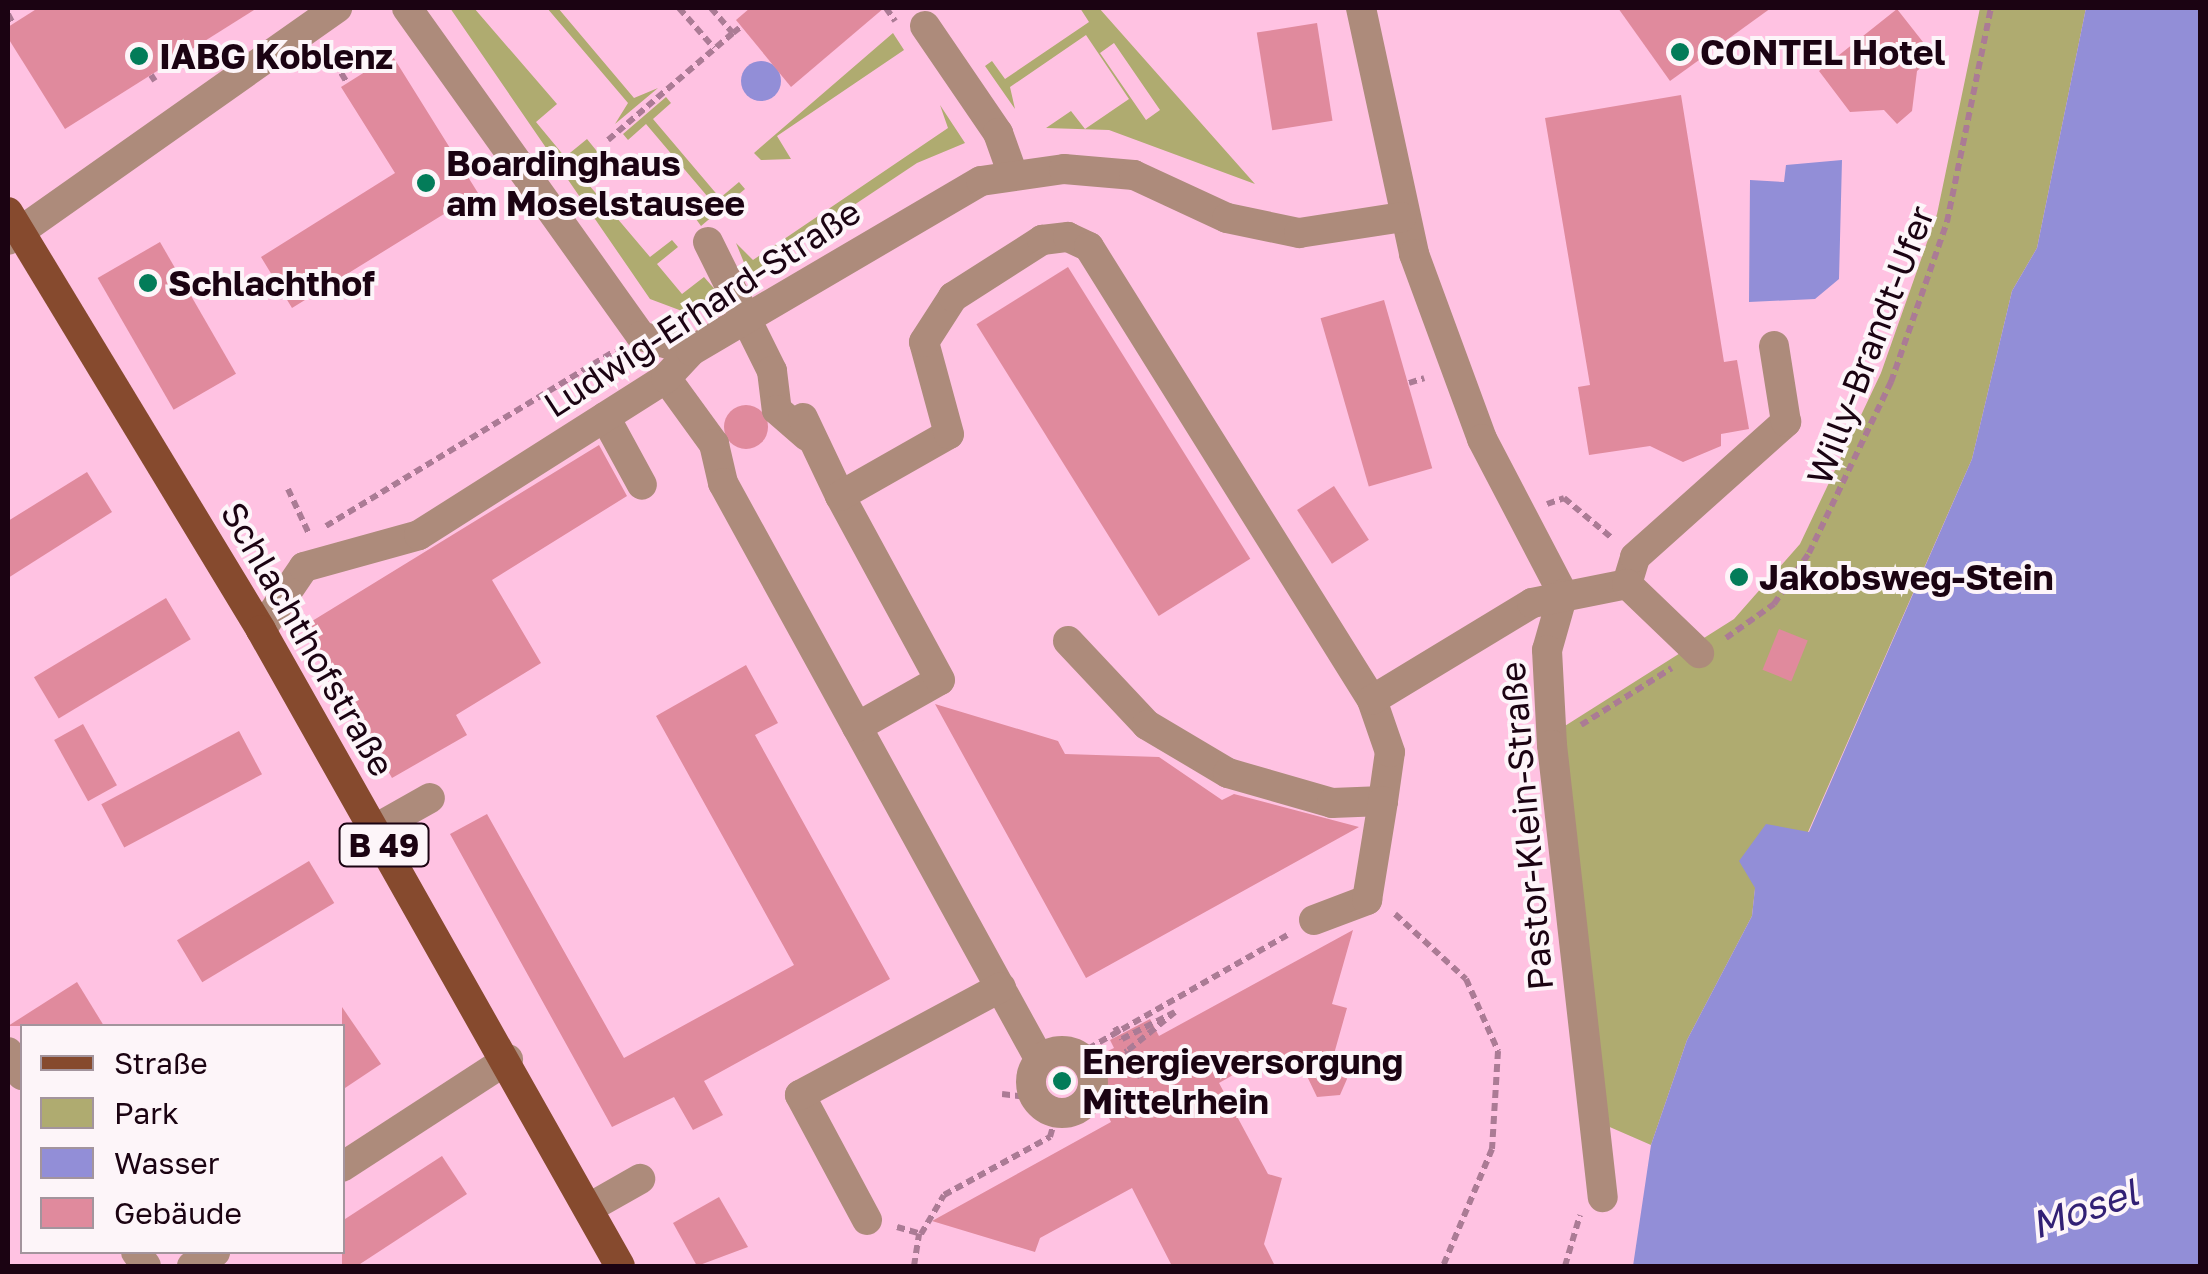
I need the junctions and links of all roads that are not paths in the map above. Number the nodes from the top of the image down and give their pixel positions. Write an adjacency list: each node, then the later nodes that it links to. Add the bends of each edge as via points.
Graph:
1 (337, 8): 7 (street)
2 (407, 8): 11 (street, via 641,336)
3 (1361, 8): 6 (street)
4 (925, 26): 5 (street, via 998,133)
5 (1012, 172): 6 (street, Ludwig-Erhard-Straße, via 1134,174 1226,218 1299,233); 9 (street, Ludwig-Erhard-Straße, via 946,196)
6 (1402, 217): 17 (street, via 1482,439)
7 (12, 228): 18 (main road, Schlachthofstraße / B 49)
8 (708, 242): 9 (street)
9 (748, 320): 11 (street, Ludwig-Erhard-Straße); 15 (street, via 772,371 777,410 807,436)
10 (1774, 346): 16 (street, via 1786,422)
11 (691, 352): 12 (street, Ludwig-Erhard-Straße)
12 (666, 378): 13 (street, Ludwig-Erhard-Straße); 22 (street, via 687,414 696,456 724,483)
13 (605, 417): 14 (street); 18 (street, Ludwig-Erhard-Straße, via 419,536 304,567)
14 (642, 484)
15 (840, 496): 21 (street, via 949,434 924,342 953,298 1042,240 1068,237 1089,248); 22 (street, via 940,680)
16 (1631, 570): 17 (street); 20 (street)
17 (1563, 594): 21 (street, via 1532,603); 32 (street, Pastor-Klein-Straße, via 1547,650 1552,745)
18 (261, 630): 25 (main road, Schlachthofstraße / B 49)
19 (1068, 641): 24 (street, via 1147,725 1228,772 1332,803)
20 (1699, 653)
21 (1372, 700): 24 (street, via 1390,752)
22 (857, 727): 27 (street)
23 (430, 798): 25 (street)
24 (1384, 801): 26 (street, via 1367,900)
25 (375, 829): 28 (main road, Schlachthofstraße / B 49)
26 (1314, 920)
27 (1001, 987): 29 (street); 34 (street, via 800,1095)
28 (508, 1059): 30 (street); 33 (main road, Schlachthofstraße / B 49)
29 (1040, 1060): 29 (street, via 1046,1105 1088,1100 1084,1062)
30 (345, 1165)
31 (640, 1179): 33 (street)
32 (1602, 1197)
33 (588, 1208): 35 (main road, Schlachthofstraße / B 49)
34 (867, 1220)
35 (620, 1266)

